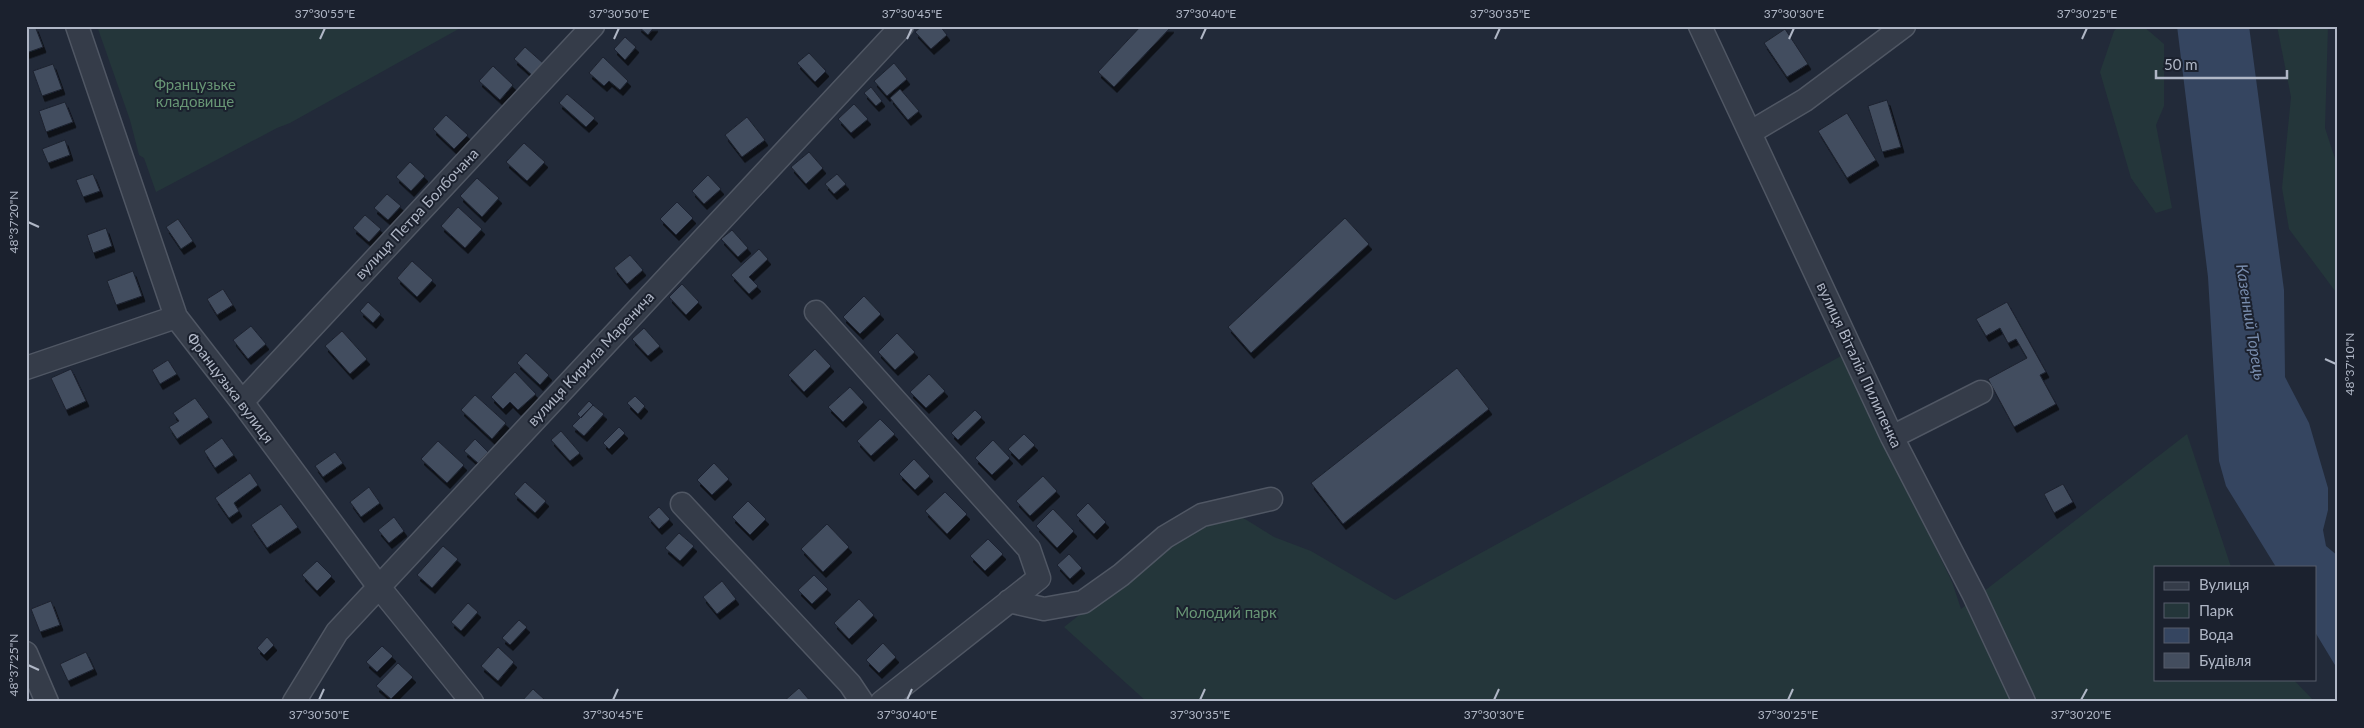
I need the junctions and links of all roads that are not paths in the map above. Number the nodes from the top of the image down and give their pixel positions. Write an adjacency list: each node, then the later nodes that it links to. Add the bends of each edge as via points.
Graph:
1 (77, 26): 8 (street, Французька вулиця)
2 (593, 26): 11 (street, вулиця Петра Болбочана)
3 (902, 26): 15 (street, вулиця Кирила Маренича)
4 (1700, 26): 6 (street, вулиця Віталія Пилипенка)
5 (1904, 26): 6 (street, via 1805,100)
6 (1751, 132): 12 (street, вулиця Віталія Пилипенка)
7 (816, 312): 16 (street, via 1029,549 1039,578)
8 (176, 317): 9 (street); 11 (street, Французька вулиця)
9 (26, 368)
10 (1981, 392): 12 (street)
11 (242, 402): 15 (street, Французька вулиця)
12 (1892, 438): 23 (street, вулиця Віталія Пилипенка, via 1974,595)
13 (1270, 499): 16 (street, via 1202,515 1165,537 1083,602 1044,609)
14 (682, 504): 21 (street, via 850,684)
15 (378, 587): 19 (street, вулиця Кирила Маренича, via 337,632); 20 (street, Французька вулиця)
16 (1009, 601): 22 (street)
17 (26, 652): 18 (street)
18 (47, 702)
19 (294, 702)
20 (472, 702)
21 (862, 702)
22 (882, 702)
23 (2024, 702)

